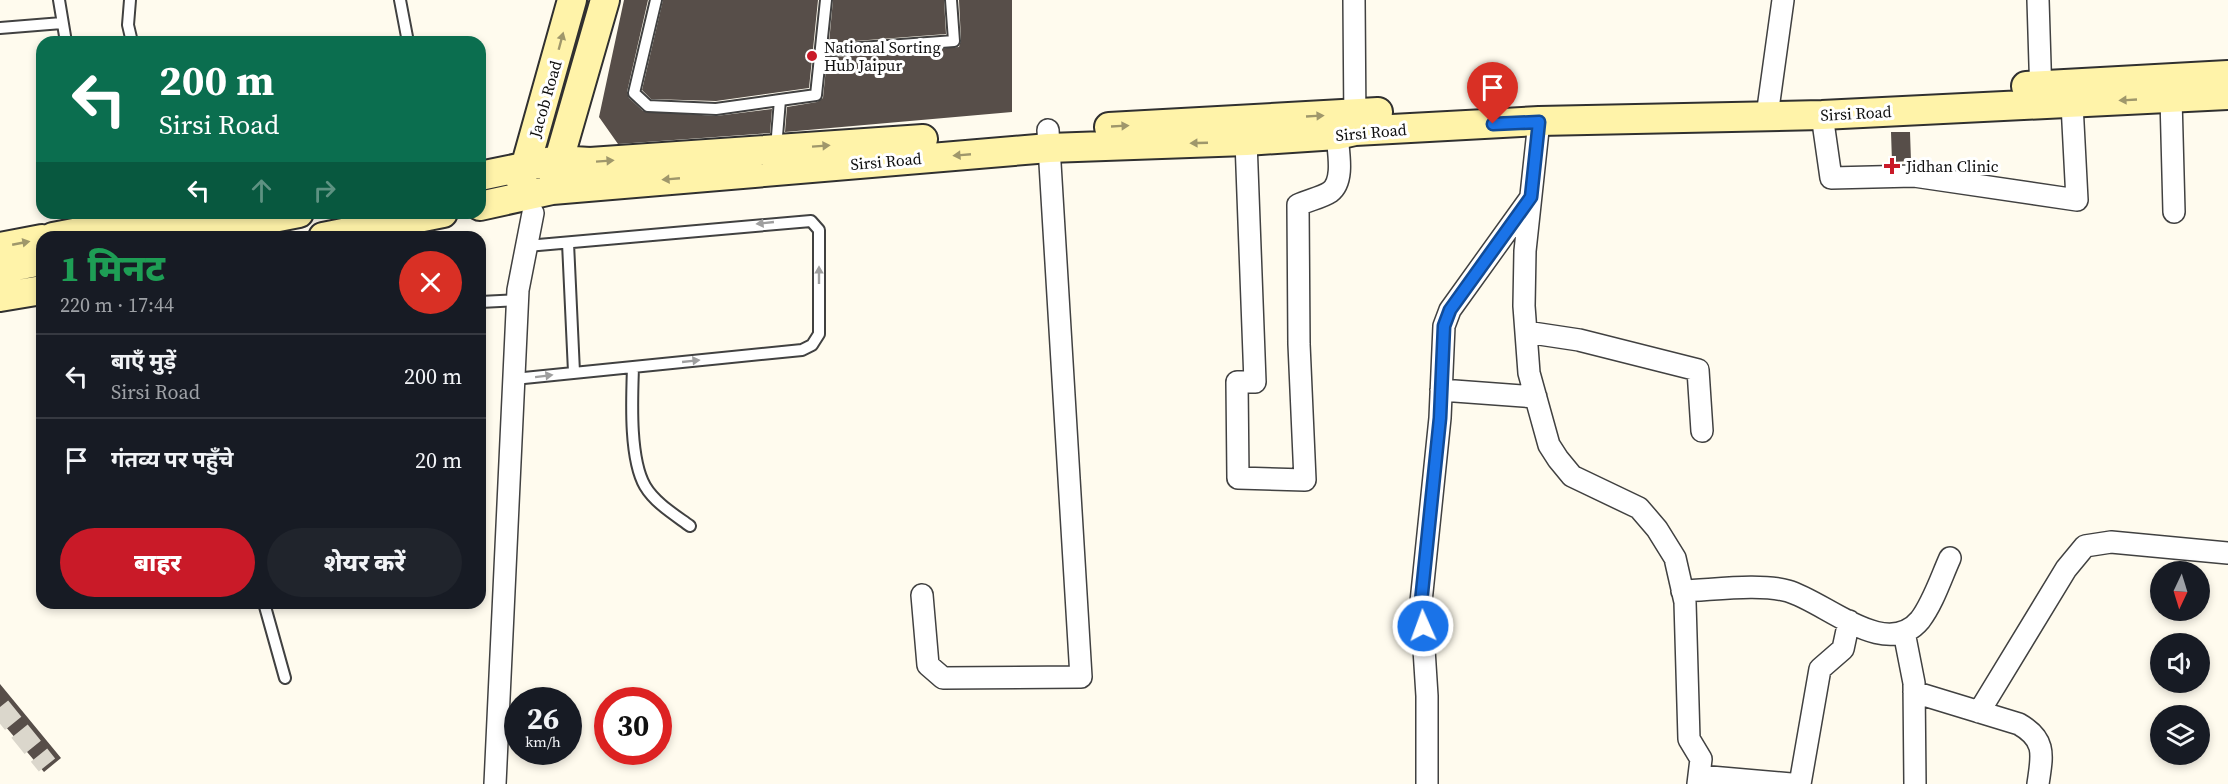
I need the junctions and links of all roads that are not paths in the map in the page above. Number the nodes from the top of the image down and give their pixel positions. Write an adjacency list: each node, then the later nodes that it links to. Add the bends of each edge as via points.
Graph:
1 (59, 0): 12 (lane)
2 (130, 0): 15 (lane)
3 (400, 0): 16 (lane)
4 (572, 0): 32 (street, Jacob Road, one-way to 4)
5 (605, 0): 31 (street, Jacob Road)
6 (656, 0): 22 (lane, via 634,93 648,106 716,109)
7 (826, 0): 17 (lane)
8 (951, 0): 17 (lane, via 954,41)
9 (1354, 0): 27 (street)
10 (1783, 0): 24 (street)
11 (2038, 0): 19 (street)
12 (62, 23): 13 (lane); 14 (lane)
13 (0, 28)
14 (65, 36)
15 (131, 36)
16 (407, 36)
17 (820, 51): 22 (lane, via 816,95)
18 (2228, 75): 19 (street, Sirsi Road)
19 (2041, 95): 23 (street, Sirsi Road); 24 (street, Sirsi Road); 25 (street, Sirsi Road)
20 (2228, 95): 21 (street, Sirsi Road)
21 (2171, 98): 23 (street, Sirsi Road, one-way to 23); 38 (street)
22 (780, 100): 30 (lane)
23 (2072, 104): 25 (street, via 2077,200 1914,176 1831,178)
24 (1769, 108): 25 (street, Sirsi Road); 26 (street, Sirsi Road); 27 (street, Sirsi Road, via 1532,103)
25 (1822, 115)
26 (1539, 122): 27 (street, Sirsi Road); 35 (street)
27 (1349, 127): 28 (street, Sirsi Road, one-way to 27); 29 (street, Sirsi Road); 29 (street, via 1335,186 1298,205 1305,480 1238,478 1237,381 1255,382)
28 (1049, 139): 29 (street, Sirsi Road, one-way to 28); 30 (street, Sirsi Road, one-way to 28); 34 (street, Sirsi Road, one-way to 34); 68 (street, via 1081,677 943,678 928,665)
29 (1246, 141)
30 (776, 149): 31 (street, Sirsi Road, one-way to 30, via 590,162)
31 (557, 160): 32 (street, Sirsi Road); 34 (street, Jacob Road)
32 (526, 165): 33 (street, Sirsi Road); 37 (street, Jacob Road)
33 (486, 175)
34 (552, 190): 37 (street, Sirsi Road)
35 (1531, 197): 57 (street, via 1525,251); 61 (street, via 1450,310 1444,326)
36 (486, 206): 37 (street, Sirsi Road)
37 (524, 206): 47 (street)
38 (2174, 212)
39 (238, 219): 43 (street)
40 (413, 219): 44 (street)
41 (104, 220): 42 (street); 43 (street, via 164,221)
42 (71, 231)
43 (204, 231)
44 (353, 231)
45 (36, 240): 48 (street, one-way to 45)
46 (568, 243): 47 (lane); 58 (lane, one-way to 46, via 802,350 812,345 819,334 819,230 811,220 794,220); 59 (lane)
47 (527, 246): 53 (street)
48 (0, 247)
49 (36, 262): 50 (street)
50 (0, 269)
51 (36, 291): 52 (street)
52 (0, 297)
53 (518, 300): 54 (lane); 60 (street)
54 (486, 302)
55 (36, 311): 56 (street)
56 (0, 317)
57 (1526, 332): 62 (street, via 1529,373); 63 (street, via 1579,340 1698,370)
58 (633, 366): 59 (lane); 64 (lane, via 633,425 645,486)
59 (574, 372): 60 (lane, one-way to 59)
60 (514, 379): 76 (street)
61 (1441, 390): 62 (street); 77 (street, via 1421,602)
62 (1536, 397): 67 (street, via 1549,445 1558,459 1572,476 1639,508 1675,558)
63 (1702, 430)
64 (690, 526)
65 (2228, 553): 74 (street, via 2111,542 2085,546 2066,569)
66 (1950, 558): 71 (street, via 1922,618)
67 (1682, 591): 70 (street, via 1786,591); 75 (street, via 1689,739 1701,759)
68 (922, 595)
69 (266, 609): 72 (lane)
70 (1849, 621): 71 (street, via 1873,633); 79 (street, via 1843,649 1820,669)
71 (1904, 632): 73 (street)
72 (285, 678)
73 (1914, 692): 74 (street); 80 (street)
74 (1979, 712): 81 (street, via 2019,724 2038,740 2042,751)
75 (1698, 780): 78 (street)
76 (495, 784)
77 (1427, 784)
78 (1791, 784)
79 (1800, 784)
80 (1915, 784)
81 (2038, 784)

